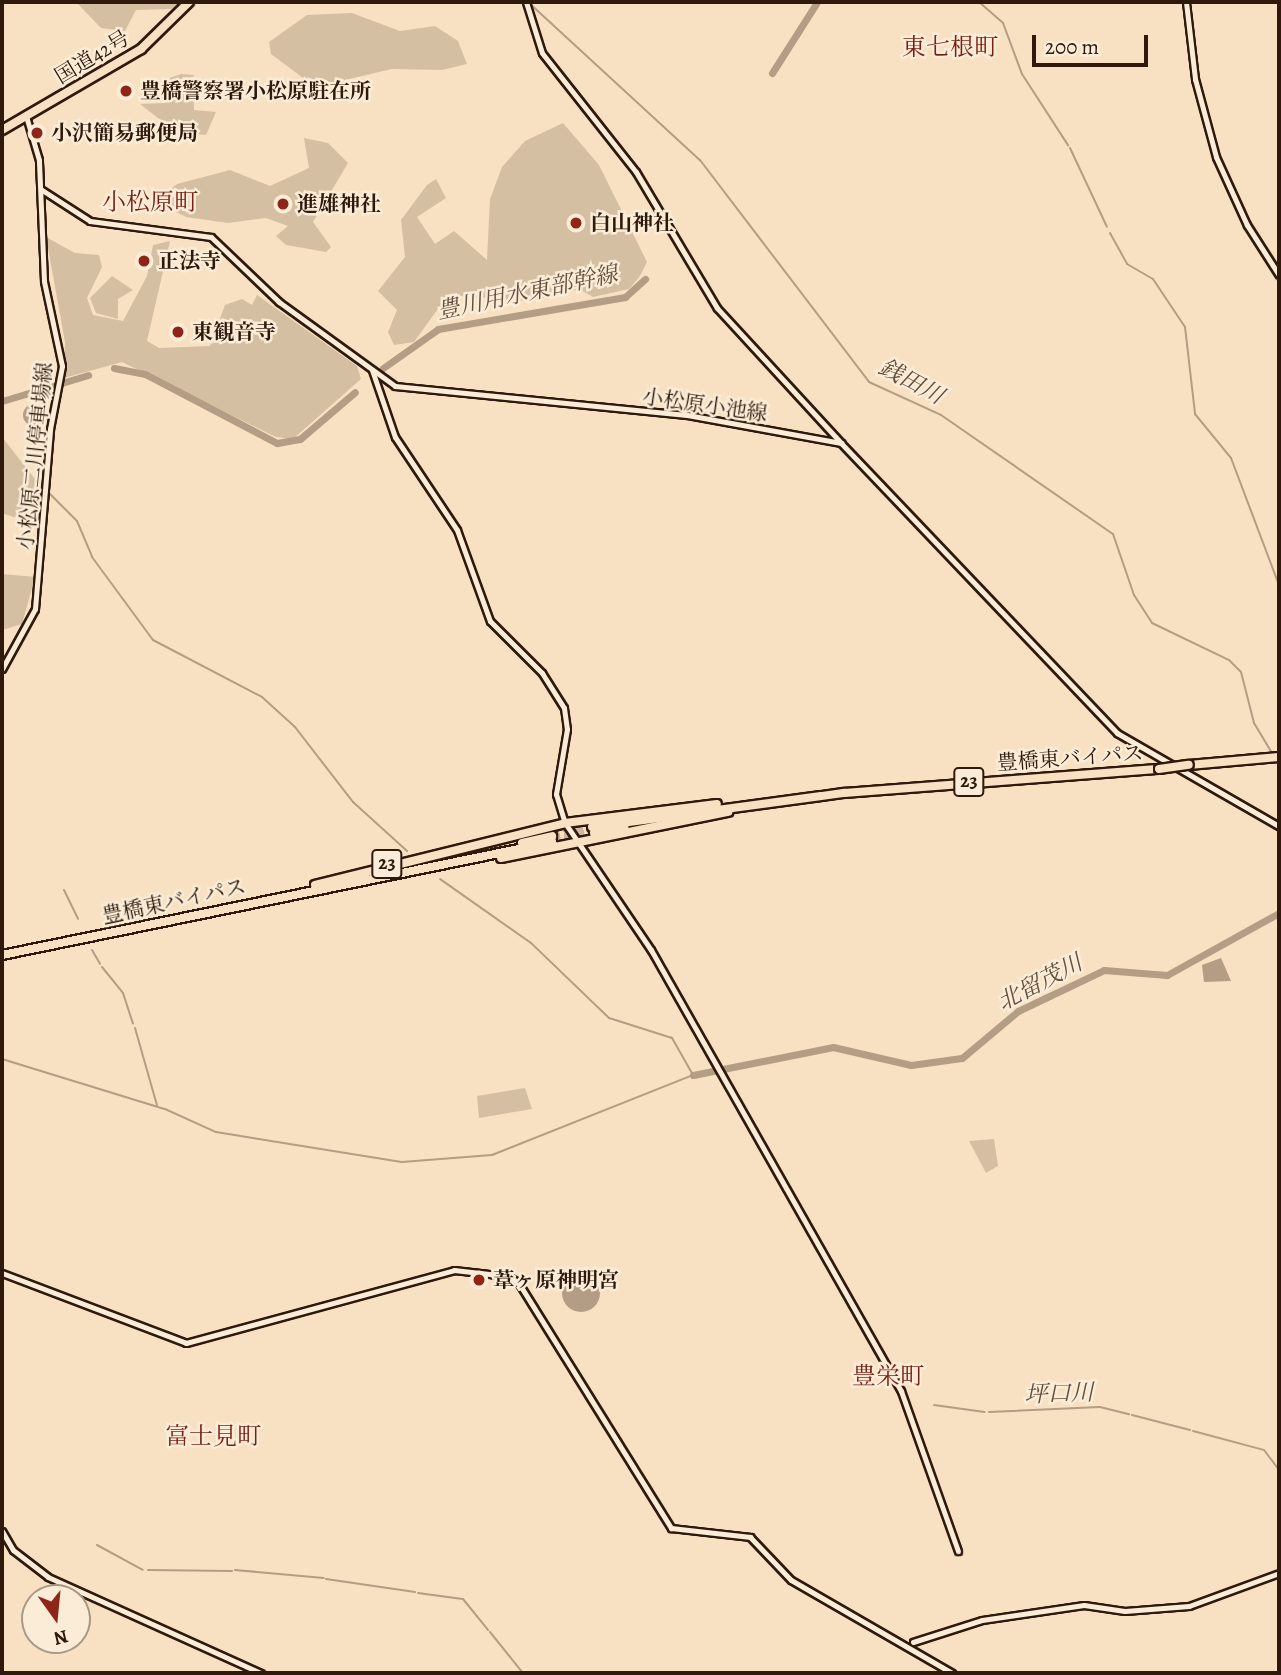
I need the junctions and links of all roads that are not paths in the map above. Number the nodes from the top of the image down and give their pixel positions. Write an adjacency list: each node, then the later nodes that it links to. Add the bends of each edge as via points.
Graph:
1 (189, 2): 4 (highway, 国道42号, via 141,49)
2 (526, 2): 9 (street, via 542,53 636,172 717,308)
3 (1186, 2): 7 (street, via 1195,79 1216,157 1247,225)
4 (26, 116): 5 (highway, 国道42号); 6 (street, 小松原二川停車場線)
5 (2, 130)
6 (42, 190): 8 (street, 小松原小池線, via 90,221 211,237 279,302); 10 (street, 小松原二川停車場線, via 41,260 61,352 59,381 35,609)
7 (1279, 275)
8 (372, 370): 9 (street, 小松原小池線, via 407,389 687,415); 15 (street, via 395,437 457,530 490,621 542,673 564,708 567,729 556,794)
9 (841, 443): 16 (street, via 1117,733)
10 (2, 669)
11 (1279, 757): 12 (highway, 豊橋東バイパス / 23, bridge)
12 (814, 797): 13 (highway, 豊橋東バイパス / 23); 15 (highway, 23)
13 (779, 802): 14 (highway, 豊橋東バイパス / 23); 14 (highway, 豊橋東バイパス / 23, via 593,830)
14 (745, 808): 17 (highway, 23)
15 (565, 823): 17 (street); 20 (highway, 23)
16 (1279, 826)
17 (579, 844): 18 (highway, 23); 24 (street, via 646,943 901,1391)
18 (416, 870): 19 (highway, 豊橋東バイパス / 23); 19 (highway, 豊橋東バイパス / 23, via 552,839)
19 (352, 882): 20 (highway, 豊橋東バイパス / 23)
20 (264, 901): 21 (highway, 豊橋東バイパス / 23)
21 (2, 955)
22 (2, 1273): 28 (street, via 186,1343 454,1270 507,1276 518,1282 671,1528 750,1538 791,1580)
23 (2, 1531): 27 (street, via 13,1550 48,1577)
24 (958, 1551)
25 (1279, 1573): 26 (street, via 1189,1605 1125,1611 1084,1605 977,1621)
26 (913, 1642)
27 (261, 1673)
28 (952, 1673)

